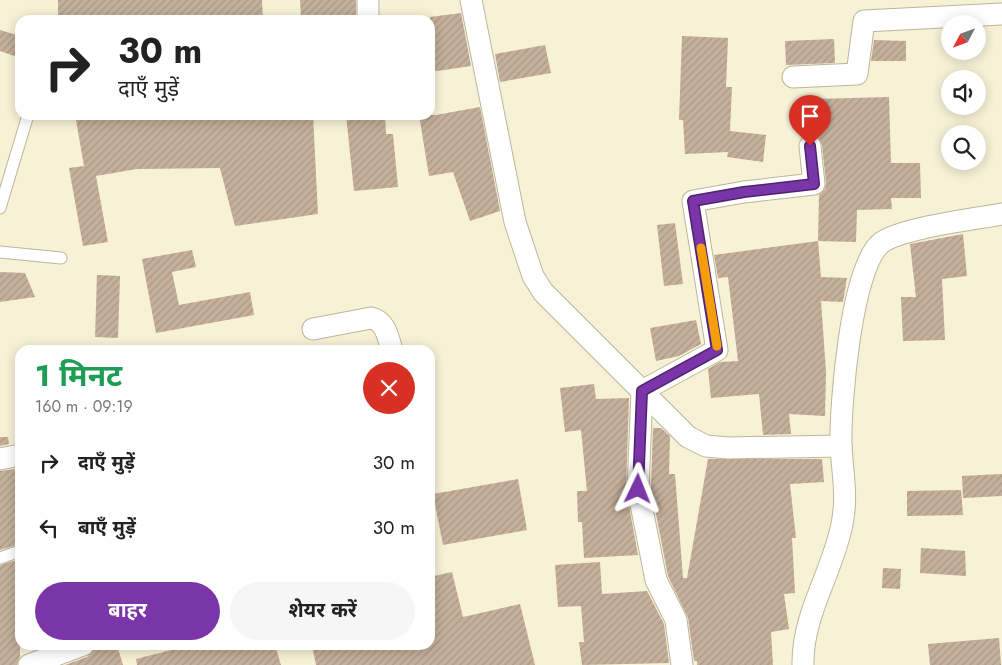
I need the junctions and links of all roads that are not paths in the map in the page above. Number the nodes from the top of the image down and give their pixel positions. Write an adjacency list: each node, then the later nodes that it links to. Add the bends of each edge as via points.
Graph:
1 (368, 0): 4 (street)
2 (471, 0): 14 (street, via 515,222 533,276 543,292)
3 (1002, 14): 5 (street, via 864,21 857,74)
4 (368, 15)
5 (793, 77)
6 (26, 120): 8 (lane)
7 (810, 146): 14 (street, via 814,184 693,201 717,350)
8 (0, 208)
9 (1002, 214): 15 (street, via 898,234 880,244 862,274 841,393)
10 (0, 252): 11 (lane)
11 (61, 258)
12 (313, 329): 13 (street, via 371,318 383,325)
13 (390, 345)
14 (642, 391): 15 (street, via 688,437 706,446); 22 (street, via 638,489 656,580 676,620)
15 (841, 446): 23 (street, via 846,489 842,524 824,582 810,613 804,638)
16 (15, 456): 17 (street)
17 (0, 459)
18 (15, 553): 19 (lane)
19 (0, 558)
20 (70, 650): 21 (street)
21 (29, 665)
22 (682, 665)
23 (804, 665)

